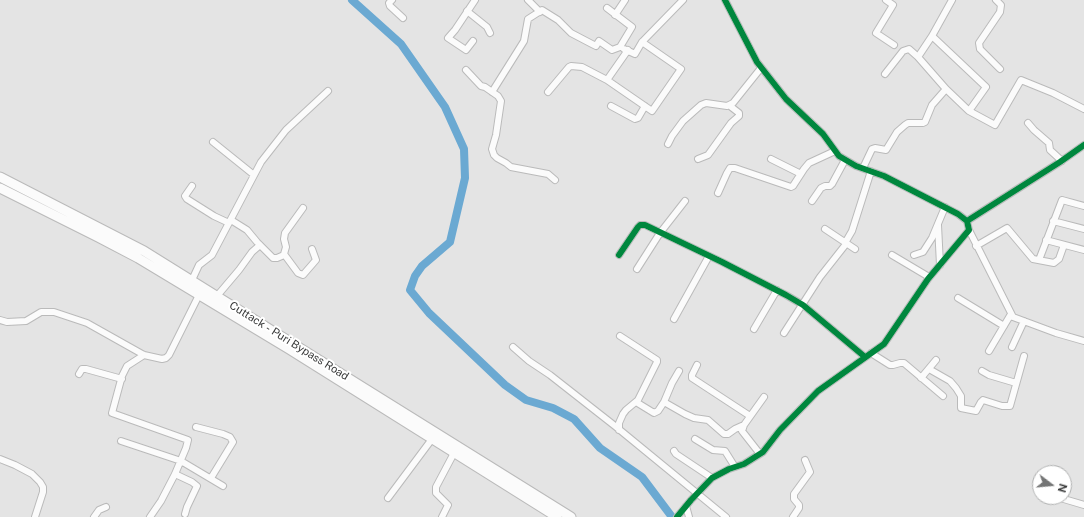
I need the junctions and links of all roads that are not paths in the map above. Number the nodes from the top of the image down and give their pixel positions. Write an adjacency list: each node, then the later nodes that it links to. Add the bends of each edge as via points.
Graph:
1 (392, 0): 14 (street, via 390,6)
2 (475, 0): 11 (street)
3 (528, 0): 12 (street)
4 (625, 0): 13 (street)
5 (683, 0): 18 (street)
6 (725, 0): 23 (street)
7 (886, 0): 19 (street, via 894,5 876,32)
8 (952, 0): 16 (street)
9 (996, 0): 24 (street, via 1001,5 1000,12 979,43 980,49)
10 (607, 8): 13 (street)
11 (467, 11): 15 (street, via 487,27); 17 (street, via 448,38 466,50)
12 (540, 12): 20 (street, via 542,10 558,20 571,33 596,46 598,41 612,50); 30 (street, via 528,18 524,41)
13 (616, 15): 20 (street, via 632,27)
14 (403, 18)
15 (490, 33)
16 (932, 36): 22 (street); 36 (street, via 986,87)
17 (472, 41)
18 (642, 42): 21 (street, via 635,54); 33 (street, via 681,69 652,111)
19 (894, 45)
20 (620, 47): 21 (street)
21 (628, 50): 27 (street)
22 (918, 56): 26 (street, via 909,50 903,51); 28 (street)
23 (761, 68): 34 (street); 41 (street, via 786,99 824,134)
24 (1000, 69)
25 (466, 70): 30 (street, via 481,86)
26 (885, 74)
27 (607, 80): 31 (street, via 582,67 569,66); 33 (street)
28 (946, 89): 36 (street); 46 (street, via 932,105 925,122 904,125 886,150 872,149)
29 (328, 91): 49 (street, via 286,130)
30 (492, 92): 51 (street, via 501,101 492,149 494,155 511,167 548,174)
31 (548, 92)
32 (611, 106): 33 (street, via 635,119)
33 (645, 106)
34 (730, 106): 39 (street, via 706,103 701,105 683,121); 42 (street, via 739,113 739,116 708,155)
35 (1084, 109): 36 (street, via 1021,80 995,125)
36 (969, 111)
37 (1028, 123): 45 (street, via 1049,143 1050,150)
38 (213, 142): 49 (street)
39 (668, 144)
40 (1084, 145): 45 (street)
41 (835, 151): 44 (street); 48 (street, via 809,163)
42 (698, 159)
43 (771, 159): 48 (street)
44 (845, 160): 46 (street); 56 (street, via 832,184 821,188)
45 (1062, 161): 61 (street)
46 (863, 168): 47 (street)
47 (871, 171): 58 (street); 69 (street, via 852,232)
48 (801, 174): 54 (street, via 793,186 788,187 730,168)
49 (254, 175): 60 (street)
50 (0, 177): 85 (highway, Cuttack - Puri Bypass Road, via 122,239)
51 (555, 180)
52 (192, 186): 60 (street, via 185,197 214,216)
53 (0, 188): 87 (highway, Cuttack - Puri Bypass Road, via 98,236)
54 (718, 193)
55 (685, 201): 67 (street)
56 (812, 202)
57 (1084, 206): 62 (street, via 1062,200)
58 (945, 207): 61 (street); 63 (street)
59 (303, 208): 76 (street, via 285,233)
60 (230, 221): 70 (street, via 247,230); 85 (street, via 212,255 200,266)
61 (967, 221): 66 (street)
62 (1053, 221): 65 (street); 68 (street)
63 (938, 223): 79 (street, via 922,252); 82 (street)
64 (825, 229): 69 (street)
65 (1084, 229)
66 (969, 230): 72 (street); 82 (street)
67 (660, 233): 77 (street, via 640,225); 80 (street); 83 (street)
68 (1046, 240): 71 (street); 81 (street)
69 (845, 243): 74 (street); 90 (street)
70 (260, 245): 76 (street, via 273,258); 88 (street)
71 (1064, 245): 75 (street); 81 (street, via 1059,259 1054,262)
72 (976, 246): 81 (street, via 1007,228 1033,259); 91 (street)
73 (312, 249): 76 (street, via 316,260 303,275 298,273)
74 (855, 249)
75 (1084, 250)
76 (284, 255)
77 (619, 255)
78 (892, 255): 84 (street)
79 (914, 255)
80 (709, 256): 86 (street); 92 (street)
81 (1038, 260)
82 (940, 265): 84 (street)
83 (637, 268)
84 (930, 277): 103 (street, via 884,344)
85 (192, 280): 88 (highway, Cuttack - Puri Bypass Road)
86 (777, 290): 90 (street); 96 (street)
87 (199, 295): 104 (street, via 166,358); 124 (highway, Cuttack - Puri Bypass Road, via 302,356)
88 (217, 296): 150 (highway, Cuttack - Puri Bypass Road)
89 (958, 298): 95 (street)
90 (803, 305): 97 (street); 106 (street)
91 (1011, 314): 94 (street); 95 (street)
92 (674, 319)
93 (0, 320): 104 (street, via 26,321 40,312 54,312 87,323)
94 (1024, 321): 99 (street); 101 (street)
95 (1004, 326): 102 (street)
96 (754, 329)
97 (784, 333)
98 (620, 336): 118 (street, via 657,360)
99 (1084, 341)
100 (513, 347): 123 (street)
101 (1012, 347)
102 (989, 351)
103 (871, 353): 106 (street); 113 (street, via 890,365 904,363)
104 (144, 356): 114 (street, via 127,366)
105 (1024, 356): 115 (street)
106 (865, 357): 129 (street, via 818,391)
107 (936, 360): 109 (street)
108 (697, 365): 120 (street, via 692,378)
109 (929, 369): 113 (street); 115 (street, via 950,381 956,388 961,396 961,408 973,411 977,410 984,400 1010,406)
110 (679, 371): 119 (street)
111 (982, 371): 115 (street)
112 (79, 374): 114 (street, via 86,368)
113 (921, 378): 117 (street)
114 (122, 379): 132 (street, via 112,413 188,440)
115 (1016, 383)
116 (764, 396): 120 (street)
117 (943, 396)
118 (636, 402): 119 (street, via 654,413); 123 (street, via 623,414)
119 (664, 402): 121 (street, via 694,418 708,420 724,434)
120 (750, 416): 121 (street)
121 (744, 425): 129 (street, via 742,431)
122 (196, 427): 135 (street, via 233,439 232,445)
123 (619, 430): 138 (street)
124 (432, 439): 128 (highway, Cuttack - Puri Bypass Road); 139 (street)
125 (695, 440): 133 (street, via 713,450 724,451)
126 (121, 441): 132 (street)
127 (674, 451): 136 (street)
128 (454, 452): 148 (street, via 436,487 436,492 448,505); 149 (highway, Cuttack - Puri Bypass Road)
129 (760, 454): 133 (street)
130 (0, 459): 145 (street, via 26,471 40,482 43,492)
131 (805, 460): 154 (street, via 810,472 794,494 799,508)
132 (181, 461): 134 (street); 135 (street)
133 (735, 467): 136 (street)
134 (175, 474): 144 (street, via 197,486); 147 (street)
135 (211, 478): 137 (street)
136 (712, 478): 138 (street)
137 (223, 486)
138 (698, 493): 143 (street); 153 (street)
139 (388, 498)
140 (1072, 501): 141 (street)
141 (1084, 505)
142 (106, 507): 146 (street, via 99,510)
143 (684, 508): 151 (street); 152 (street)
144 (185, 514)
145 (35, 517)
146 (94, 517)
147 (150, 517)
148 (442, 517)
149 (557, 517)
150 (571, 517)
151 (677, 517)
152 (689, 517)
153 (726, 517)
154 (793, 517)

